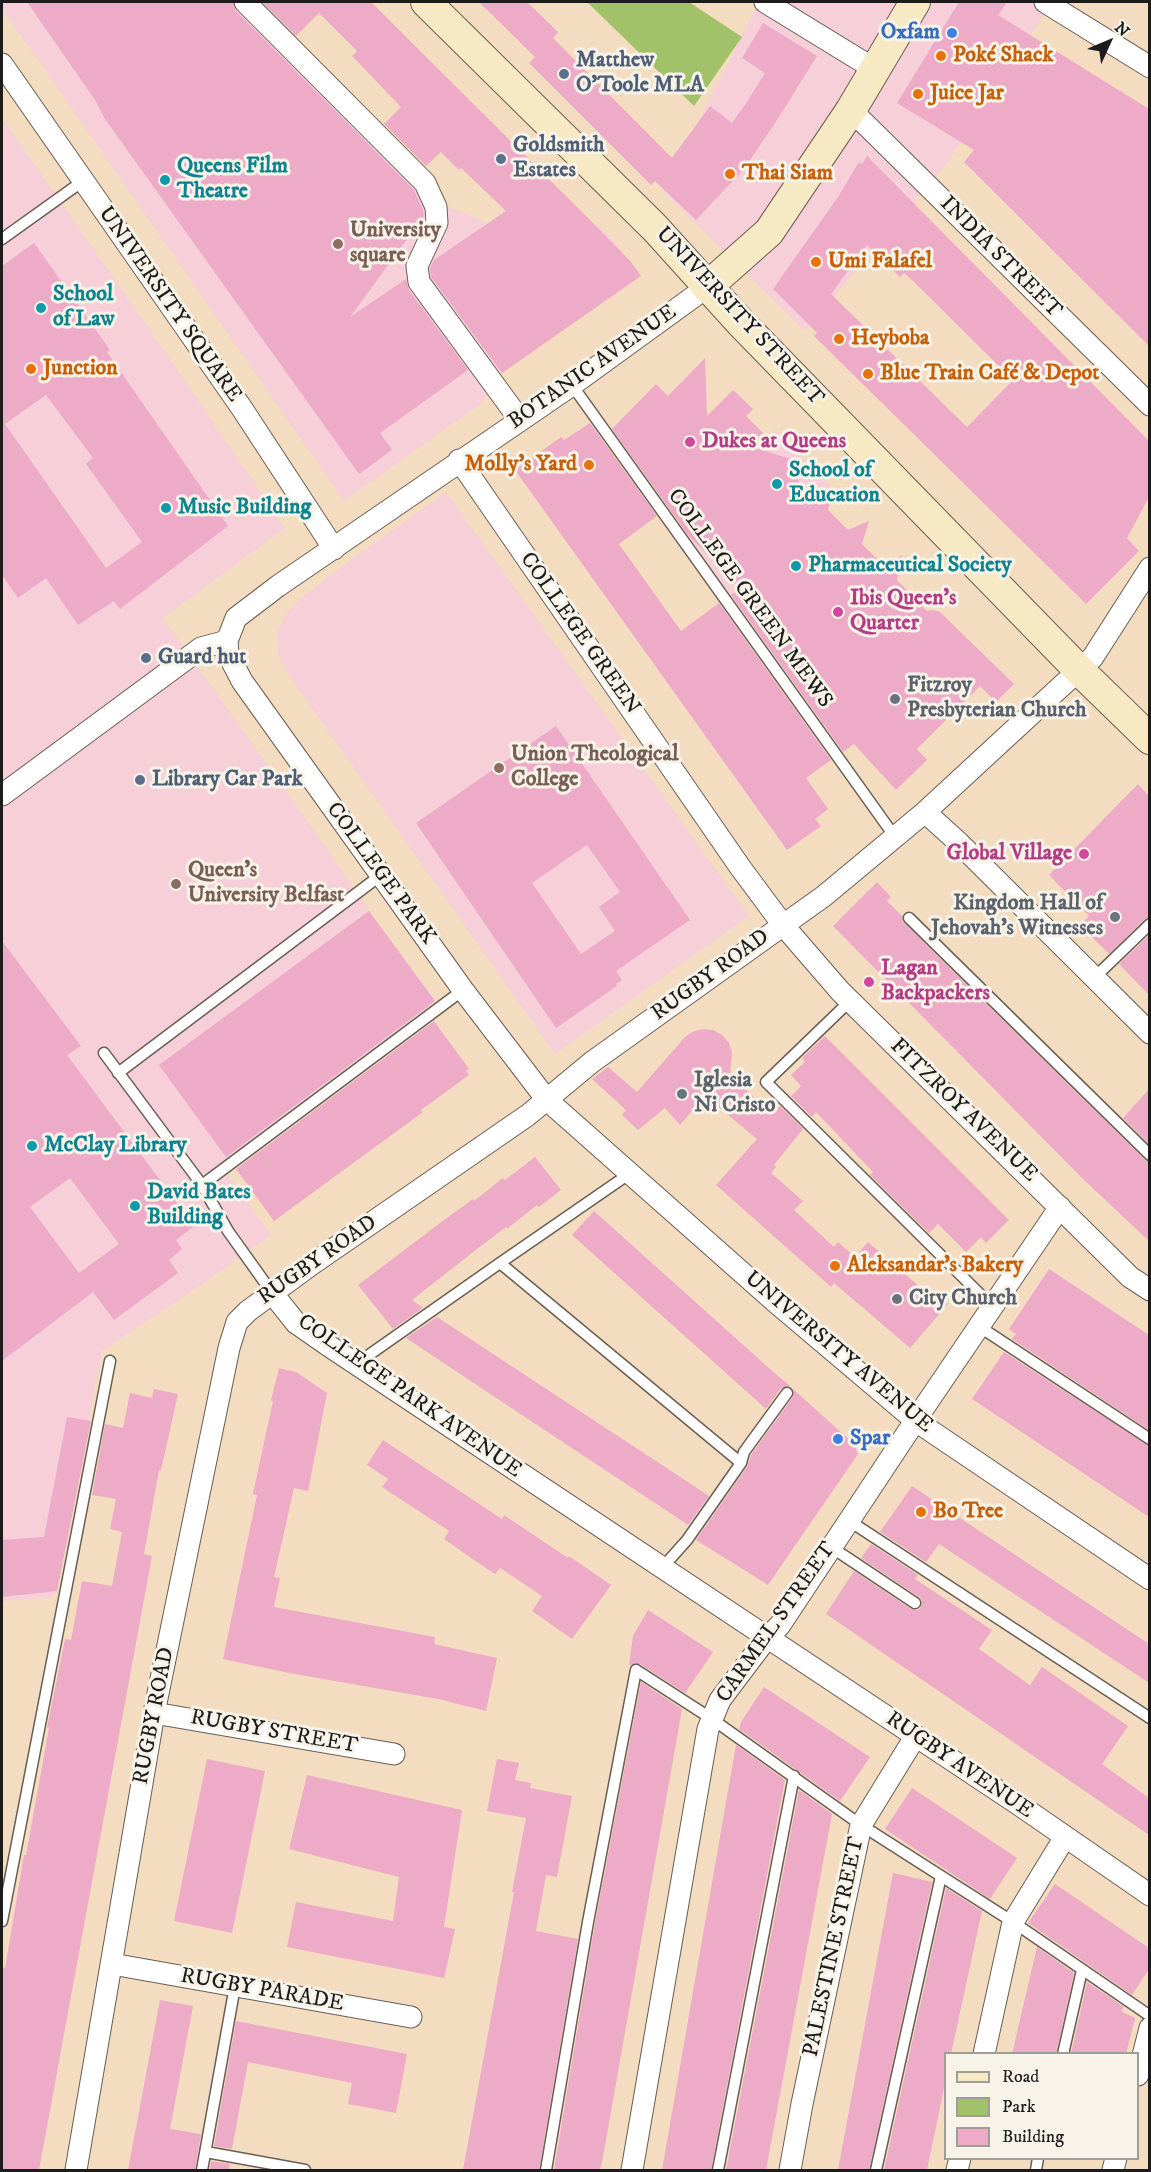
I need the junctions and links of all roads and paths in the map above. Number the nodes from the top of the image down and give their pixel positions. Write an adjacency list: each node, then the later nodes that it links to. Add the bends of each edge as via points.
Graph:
1 (244, 2): 15 (street, via 425,183 436,207 437,224 417,266 419,282)
2 (426, 2): 12 (street, UNIVERSITY STREET, via 655,228)
3 (765, 2): 8 (street)
4 (915, 2): 8 (street, BOTANIC AVENUE)
5 (1045, 2): 7 (street)
6 (2, 64): 10 (street, UNIVERSITY SQUARE)
7 (1149, 67)
8 (876, 70): 9 (street, BOTANIC AVENUE)
9 (851, 110): 12 (street, BOTANIC AVENUE, via 769,232); 14 (street, INDIA STREET)
10 (83, 181): 11 (lane); 17 (street, UNIVERSITY SQUARE)
11 (2, 239)
12 (707, 287): 13 (street, BOTANIC AVENUE); 20 (street, UNIVERSITY STREET)
13 (572, 385): 15 (street, BOTANIC AVENUE); 24 (lane, COLLEGE GREEN MEWS)
14 (1149, 405)
15 (520, 420): 16 (street, BOTANIC AVENUE)
16 (459, 460): 17 (street, BOTANIC AVENUE); 28 (street, COLLEGE GREEN)
17 (334, 549): 19 (street, BOTANIC AVENUE, via 236,618)
18 (1149, 568): 20 (street, RUGBY ROAD, via 1093,657)
19 (227, 641): 22 (street, via 201,648); 25 (street, COLLEGE PARK, via 236,672)
20 (1079, 670): 21 (street, UNIVERSITY STREET); 23 (street, RUGBY ROAD)
21 (1149, 739)
22 (2, 795)
23 (925, 812): 24 (street, RUGBY ROAD); 29 (street)
24 (895, 837): 28 (street, RUGBY ROAD)
25 (381, 875): 30 (street, COLLEGE PARK); 34 (lane)
26 (909, 918): 36 (lane)
27 (1149, 924): 29 (lane)
28 (783, 925): 31 (street, FITZROY AVENUE); 35 (street, RUGBY ROAD, via 592,1062)
29 (1094, 978): 32 (street)
30 (463, 990): 35 (street, COLLEGE PARK); 38 (lane)
31 (850, 1001): 39 (street, FITZROY AVENUE); 43 (lane, via 766,1082)
32 (1149, 1033)
33 (104, 1053): 34 (lane, COLLEGE PARK AVENUE)
34 (118, 1072): 38 (lane, COLLEGE PARK AVENUE)
35 (547, 1100): 37 (street, UNIVERSITY AVENUE); 42 (street, RUGBY ROAD)
36 (1149, 1155)
37 (629, 1174): 40 (lane); 48 (street, UNIVERSITY AVENUE)
38 (202, 1185): 42 (lane, COLLEGE PARK AVENUE, via 228,1231)
39 (1060, 1207): 41 (street, FITZROY AVENUE); 43 (street, CARMEL STREET)
40 (500, 1263): 46 (lane); 50 (lane)
41 (1149, 1290)
42 (273, 1294): 46 (street, COLLEGE PARK AVENUE, via 296,1323); 57 (street, RUGBY ROAD, via 237,1322 229,1348)
43 (993, 1306): 44 (street, CARMEL STREET)
44 (980, 1327): 48 (street, CARMEL STREET); 49 (lane)
45 (110, 1361): 67 (lane)
46 (356, 1364): 53 (street, COLLEGE PARK AVENUE)
47 (788, 1393): 50 (lane, via 744,1452)
48 (916, 1421): 51 (street, CARMEL STREET); 54 (street, UNIVERSITY AVENUE)
49 (1149, 1439)
50 (741, 1462): 53 (lane, via 687,1540)
51 (848, 1520): 52 (street, CARMEL STREET); 59 (lane)
52 (831, 1547): 55 (lane); 56 (street, CARMEL STREET, via 780,1625)
53 (661, 1569): 56 (street, COLLEGE PARK AVENUE)
54 (1149, 1579)
55 (915, 1603)
56 (766, 1639): 58 (street, CARMEL STREET, via 720,1700); 60 (street, RUGBY AVENUE)
57 (154, 1713): 61 (street, RUGBY STREET); 69 (street, RUGBY ROAD)
58 (712, 1719): 62 (lane); 82 (lane, via 636,1670); 83 (street, CARMEL STREET)
59 (1149, 1719)
60 (915, 1737): 63 (street, PALESTINE STREET); 64 (street, RUGBY AVENUE)
61 (394, 1754)
62 (794, 1776): 63 (lane); 84 (lane)
63 (861, 1825): 65 (lane); 85 (street, PALESTINE STREET)
64 (1065, 1837): 66 (street, RUGBY AVENUE); 68 (street)
65 (941, 1876): 68 (lane); 86 (lane)
66 (1149, 1895)
67 (2, 1921)
68 (1013, 1922): 70 (lane); 75 (street)
69 (112, 1964): 71 (street, RUGBY PARADE); 79 (street, RUGBY ROAD)
70 (1082, 1970): 72 (lane); 76 (lane)
71 (236, 1986): 73 (street, RUGBY PARADE); 78 (lane)
72 (1149, 2016)
73 (411, 2017)
74 (1149, 2028): 77 (street)
75 (984, 2052)
76 (1063, 2052)
77 (1139, 2067)
78 (206, 2152): 80 (lane); 81 (lane)
79 (76, 2170)
80 (202, 2170)
81 (305, 2170)
82 (546, 2170)
83 (632, 2170)
84 (718, 2170)
85 (790, 2170)
86 (876, 2170)

